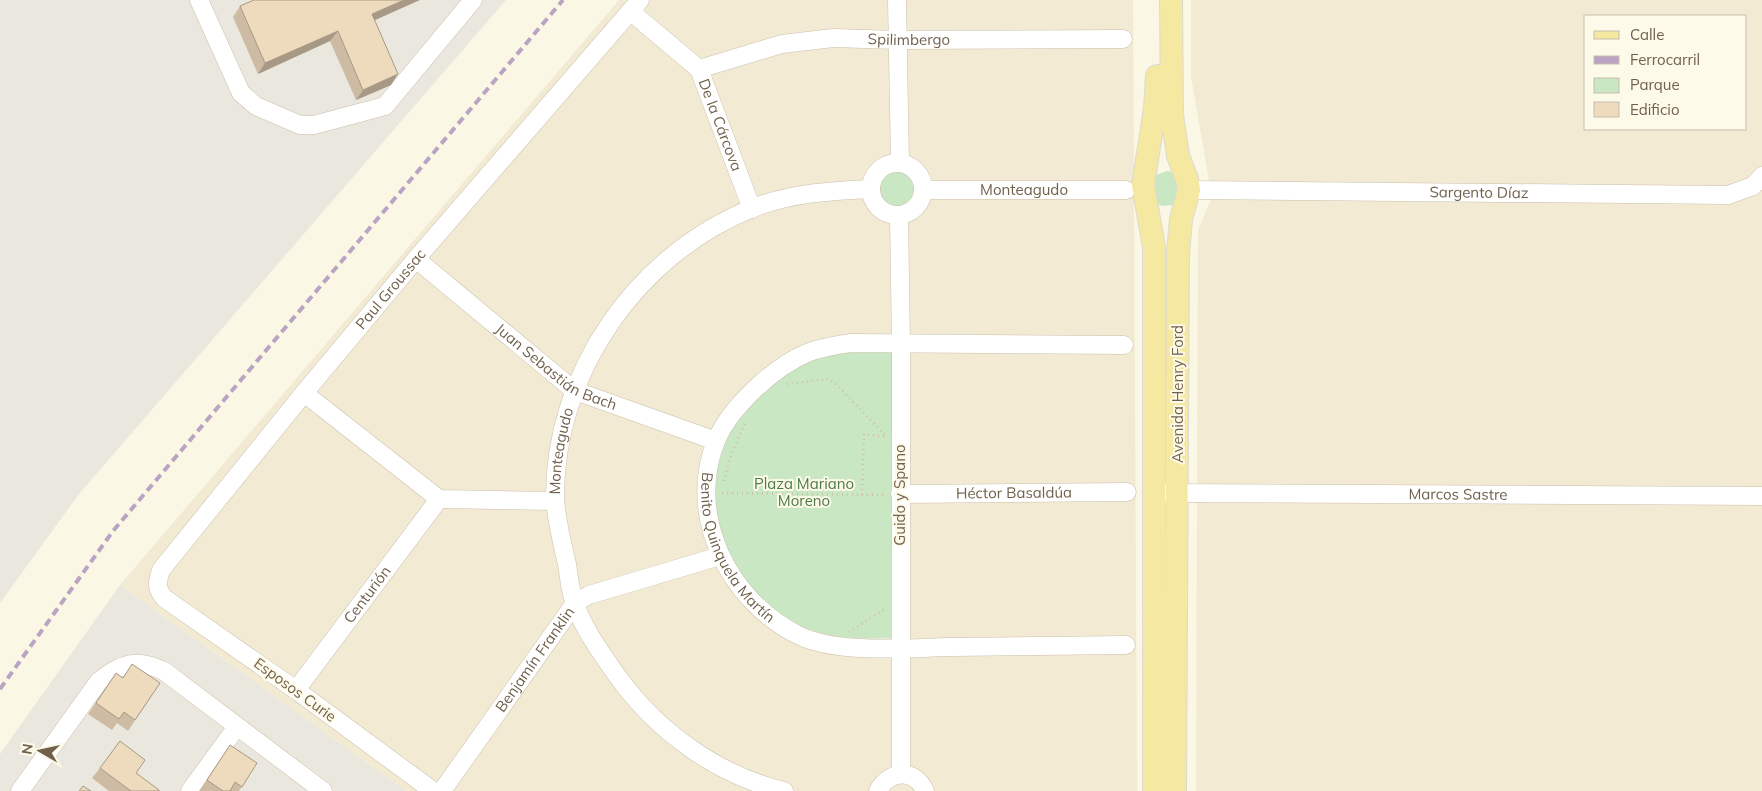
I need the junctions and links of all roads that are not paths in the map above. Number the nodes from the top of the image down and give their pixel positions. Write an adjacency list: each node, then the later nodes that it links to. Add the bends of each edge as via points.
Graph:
1 (199, 0): 2 (street, via 241,93 256,106 300,125 314,125 385,106)
2 (473, 0)
3 (897, 0): 8 (street)
4 (1158, 0): 12 (main road, Avenida Henry Ford, via 1155,109)
5 (1171, 0): 11 (main road, Avenida Henry Ford, via 1170,88)
6 (635, 6): 9 (street, De la Cárcova); 21 (street, Paul Groussac)
7 (1123, 39): 8 (street, Spilimbergo)
8 (897, 40): 9 (street, Spilimbergo, via 833,38 782,44); 10 (street)
9 (698, 69): 18 (street, De la Cárcova)
10 (900, 163): 14 (street, via 884,167 873,180); 15 (street, via 916,171)
11 (1181, 169): 12 (main road, via 1170,164 1158,165); 17 (main road, Avenida Henry Ford, via 1187,179)
12 (1146, 174): 19 (main road, Avenida Henry Ford, via 1143,185)
13 (1762, 176): 17 (street, Sargento Díaz, via 1753,186 1728,196)
14 (871, 189): 18 (street, Monteagudo, via 811,193); 20 (street, via 876,205 882,211)
15 (923, 190): 16 (street, Monteagudo); 20 (street, via 920,203)
16 (1126, 190)
17 (1187, 197): 19 (main road, via 1166,214); 28 (main road, Avenida Henry Ford, via 1178,253)
18 (752, 208): 24 (street, Monteagudo, via 715,226 685,246 642,282 602,336)
19 (1147, 208): 29 (main road, Avenida Henry Ford, via 1154,247)
20 (899, 216): 22 (street, Guido y Spano)
21 (416, 259): 24 (street, Juan Sebastián Bach); 25 (street, Paul Groussac)
22 (901, 345): 23 (street, Benito Quinquela Martín); 26 (street, Benito Quinquela Martín, via 851,343 807,353 758,387); 30 (street, Guido y Spano, via 894,438)
23 (1124, 345)
24 (576, 390): 26 (street, Juan Sebastián Bach); 33 (street, Monteagudo, via 562,434)
25 (304, 393): 32 (street); 35 (street, Paul Groussac, via 161,570)
26 (716, 441): 34 (street, Benito Quinquela Martín, via 714,493 708,514)
27 (1127, 492): 30 (street, Héctor Basaldúa)
28 (1177, 492): 29 (street, Marcos Sastre); 31 (street, Marcos Sastre); 52 (main road, Avenida Henry Ford)
29 (1153, 493): 51 (main road, Avenida Henry Ford)
30 (900, 494): 38 (street, Guido y Spano)
31 (1762, 496)
32 (439, 499): 33 (street); 39 (street, Centurión)
33 (555, 501): 36 (street, Monteagudo)
34 (720, 556): 36 (street, Benjamín Franklin, via 589,595); 38 (street, Benito Quinquela Martín, via 745,592 772,619 799,636 831,644)
35 (158, 590): 39 (street, Esposos Curie, via 164,598)
36 (575, 604): 42 (street, Monteagudo, via 605,658 649,715 710,760); 47 (street, Benjamín Franklin)
37 (1126, 645): 38 (street, Benito Quinquela Martín)
38 (900, 648): 41 (street, Guido y Spano)
39 (296, 690): 46 (street, Esposos Curie)
40 (236, 728): 43 (street, via 164,671 138,662 125,665 99,681); 44 (street); 45 (street)
41 (900, 774): 49 (street, via 886,779); 50 (street, via 913,777)
42 (754, 787): 48 (street, Monteagudo)
43 (20, 791)
44 (190, 791)
45 (323, 791)
46 (433, 791)
47 (442, 791)
48 (784, 791)
49 (878, 791)
50 (925, 791)
51 (1154, 791)
52 (1175, 791)

